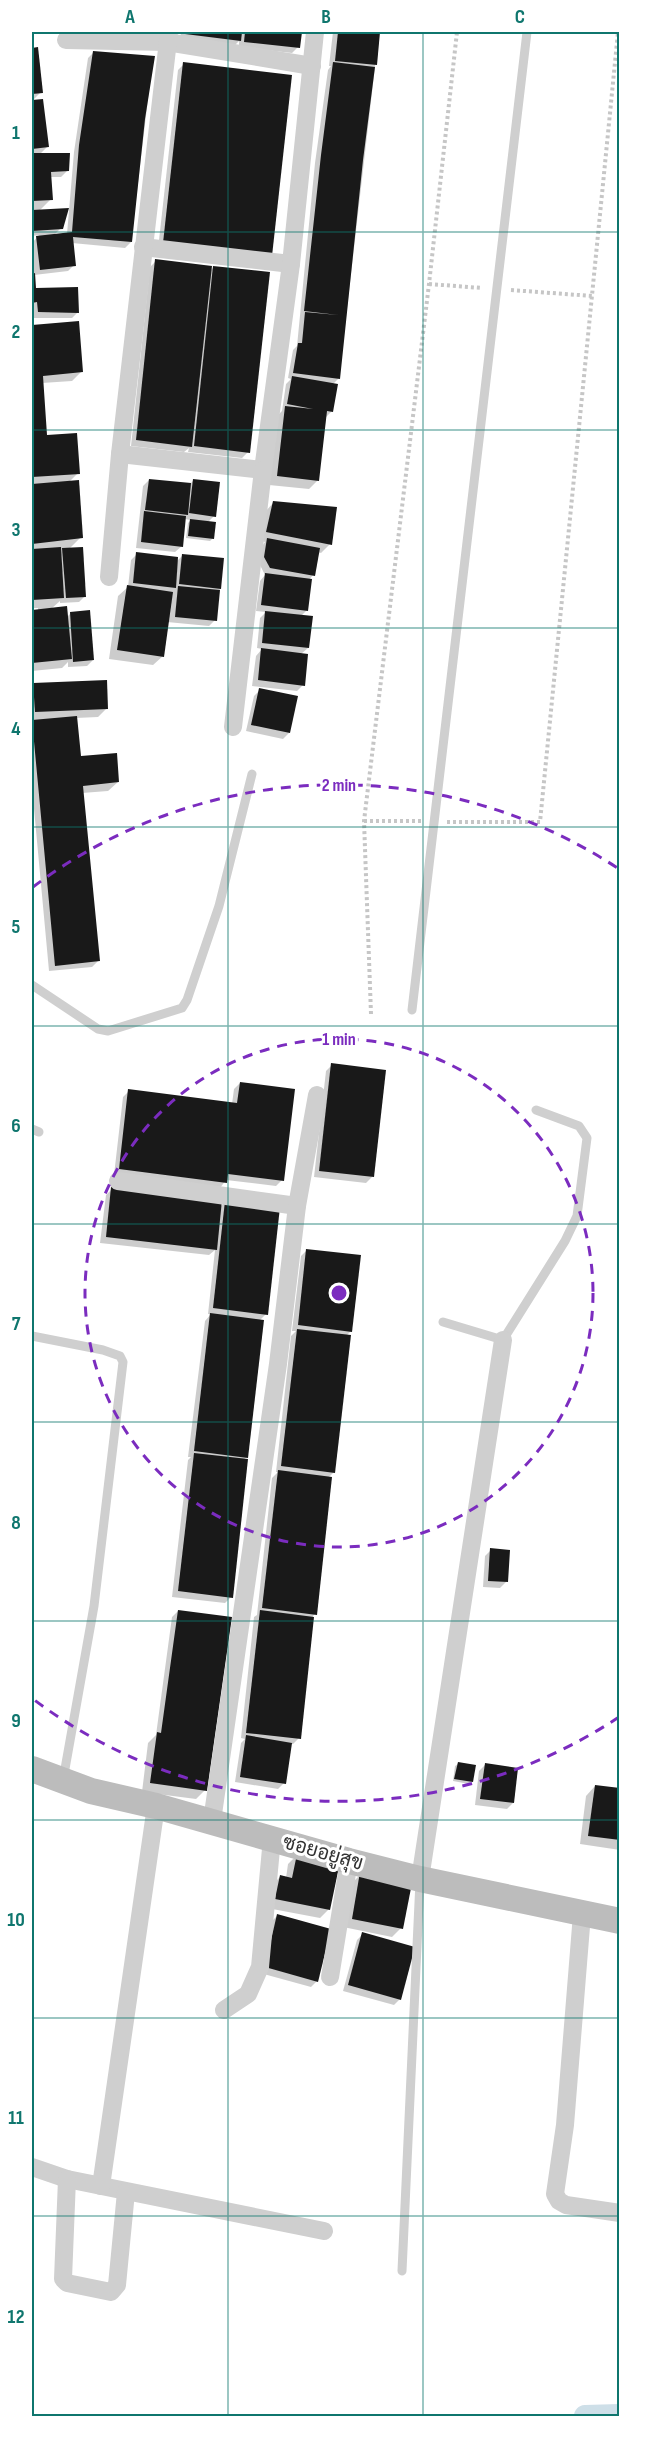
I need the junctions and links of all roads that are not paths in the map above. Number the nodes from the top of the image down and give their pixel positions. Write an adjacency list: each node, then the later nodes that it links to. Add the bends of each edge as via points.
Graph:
1 (315, 32): 5 (street)
2 (527, 32): 14 (lane)
3 (168, 37): 4 (street); 5 (street); 6 (street)
4 (66, 39)
5 (312, 66): 7 (street)
6 (143, 247): 7 (street); 8 (street)
7 (291, 264): 9 (street)
8 (120, 454): 9 (street); 10 (street)
9 (263, 470): 11 (street)
10 (110, 577)
11 (233, 727)
12 (252, 774): 13 (lane, via 219,906 182,1008 108,1031 98,1029)
13 (32, 985)
14 (412, 1011)
15 (316, 1095): 18 (street)
16 (536, 1110): 21 (lane, via 579,1126 587,1138 577,1216)
17 (118, 1181): 18 (street)
18 (297, 1206): 25 (street)
19 (443, 1322): 21 (lane)
20 (32, 1336): 23 (lane, via 112,1352 123,1362 94,1606)
21 (503, 1340): 28 (street)
22 (32, 1769): 23 (street, ซอยอยู่สุข)
23 (63, 1782): 24 (street, ซอยอยู่สุข)
24 (156, 1806): 25 (street, ซอยอยู่สุข); 35 (street)
25 (212, 1821): 26 (street, ซอยอยู่สุข)
26 (272, 1838): 27 (street, ซอยอยู่สุข); 32 (street, via 260,1967 248,1994)
27 (349, 1861): 28 (street, ซอยอยู่สุข); 31 (street)
28 (420, 1879): 29 (street, ซอยอยู่สุข); 39 (lane)
29 (582, 1914): 30 (street, ซอยอยู่สุข); 37 (street, via 565,2125 555,2194 566,2205)
30 (620, 1921)
31 (330, 1977)
32 (224, 2010)
33 (32, 2167): 34 (street)
34 (67, 2179): 35 (street); 36 (street, via 63,2279 67,2283 111,2292 117,2285)
35 (101, 2186): 36 (street)
36 (126, 2192): 38 (street)
37 (620, 2213)
38 (324, 2231)
39 (402, 2271)

